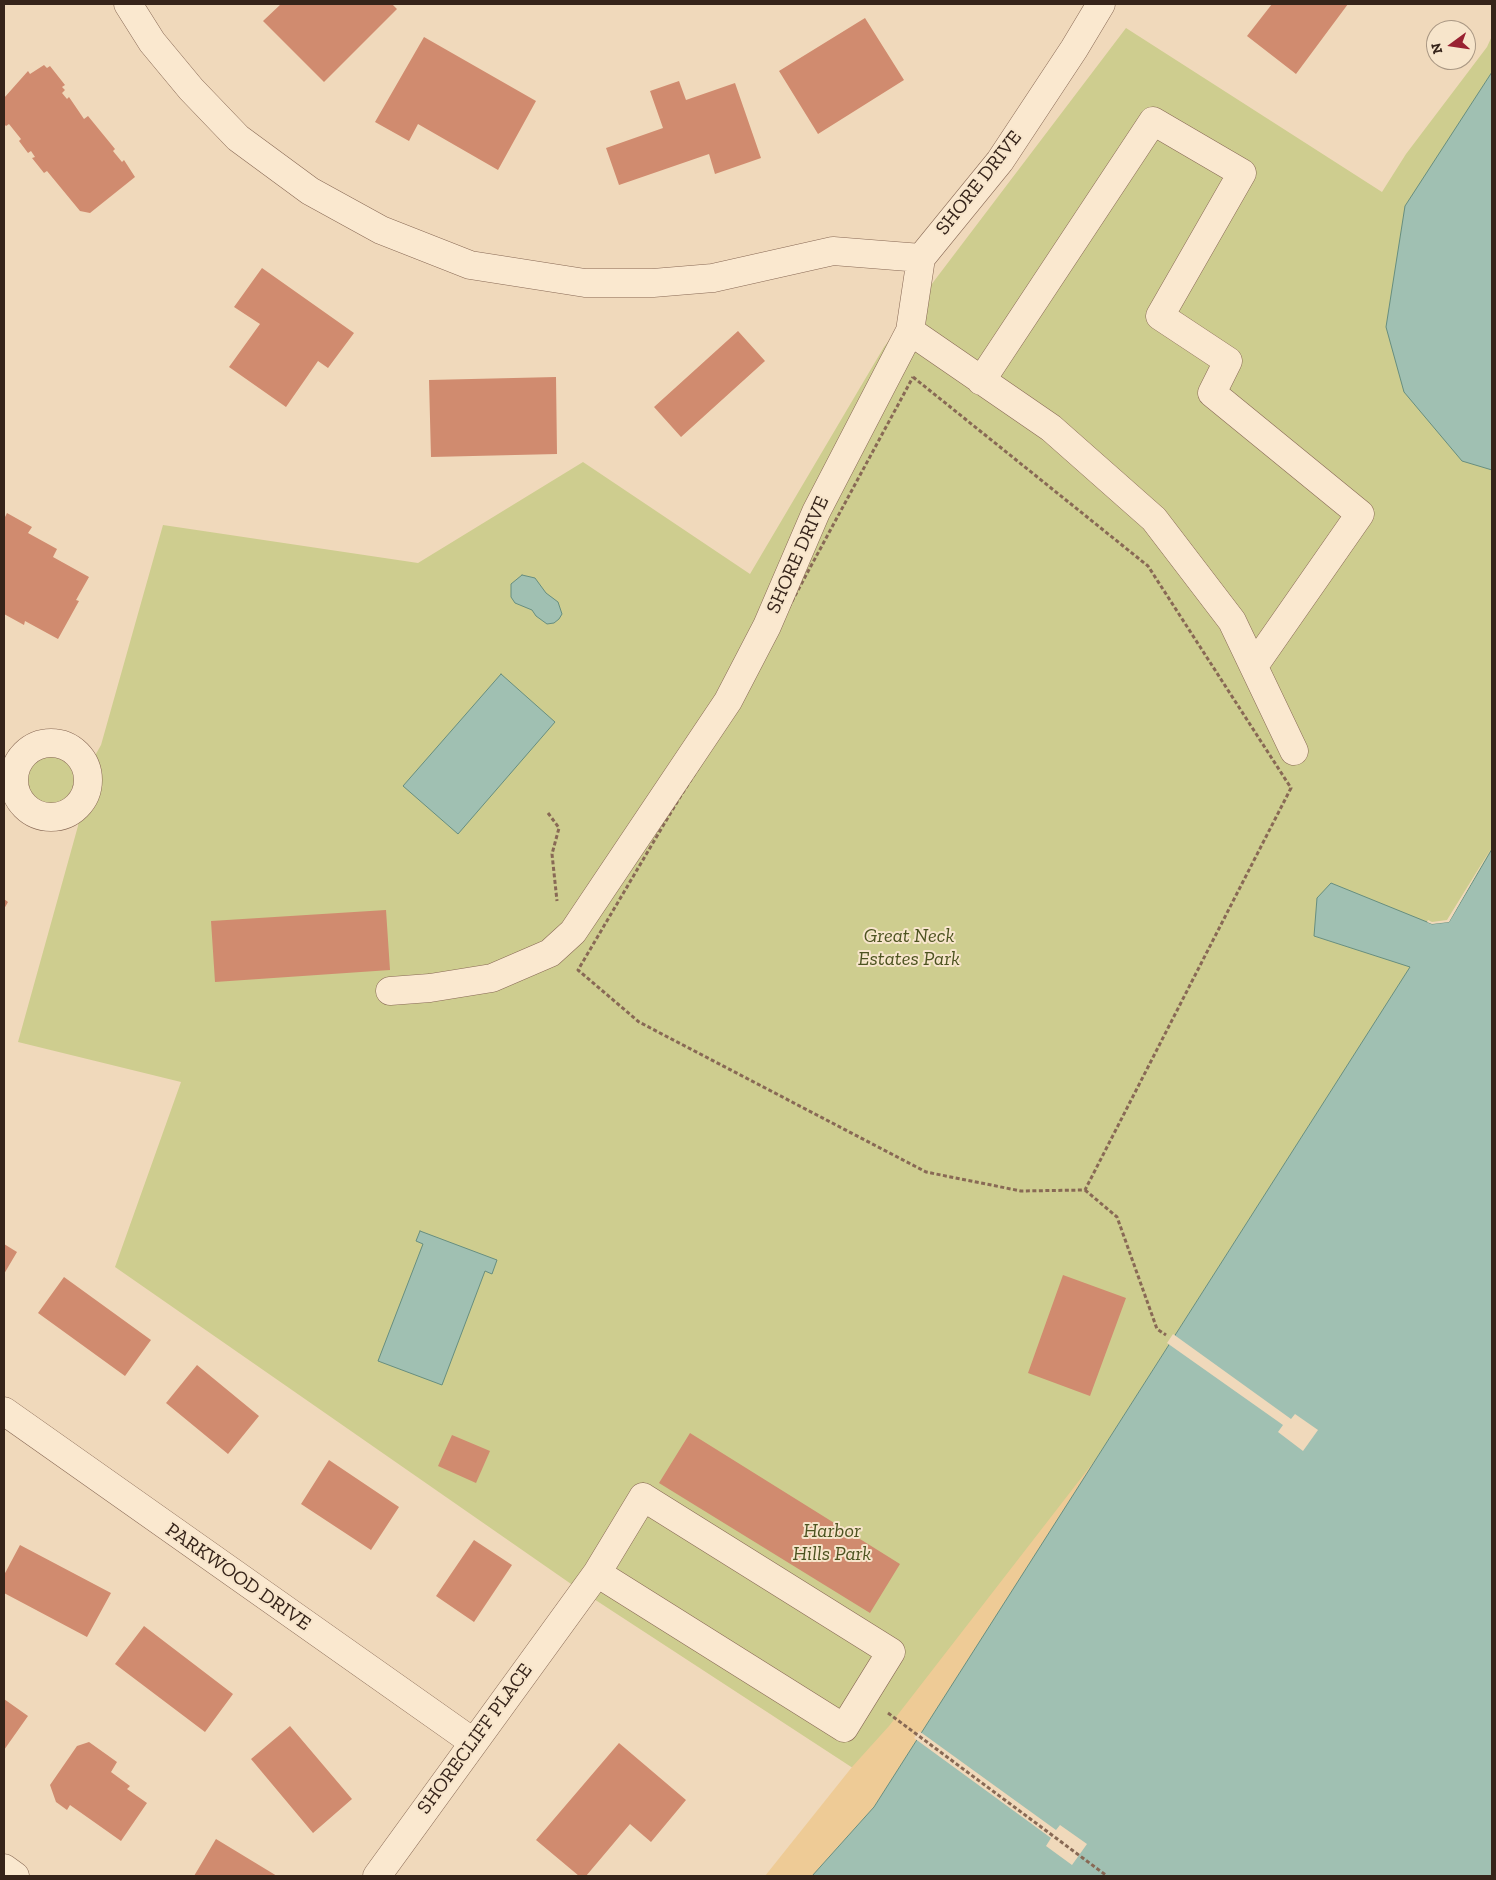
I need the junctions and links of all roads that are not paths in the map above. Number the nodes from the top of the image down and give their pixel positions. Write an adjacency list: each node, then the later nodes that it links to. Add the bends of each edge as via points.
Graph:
1 (128, 4): 3 (street, via 152,42 238,138 318,195 381,230 470,265 585,283 653,284 713,278 833,251)
2 (1101, 4): 3 (street, SHORE DRIVE, via 1000,161)
3 (921, 258): 4 (street, SHORE DRIVE)
4 (910, 331): 5 (street); 8 (street, SHORE DRIVE, via 816,512 767,626 728,701 573,932 550,953 492,978)
5 (981, 381): 6 (street, via 1051,428 1154,519 1232,620); 6 (street, via 1153,121 1242,173 1160,316 1228,361 1212,393 1360,514)
6 (1254, 666): 7 (street)
7 (1294, 751)
8 (390, 991)
9 (4, 1412): 11 (street, PARKWOOD DRIVE)
10 (597, 1573): 10 (street, SHORECLIFF PLACE, via 844,1728 891,1652 643,1497); 11 (street, SHORECLIFF PLACE)
11 (473, 1742): 14 (street, SHORECLIFF PLACE)
12 (4, 1868): 13 (street)
13 (15, 1876)
14 (376, 1876)

